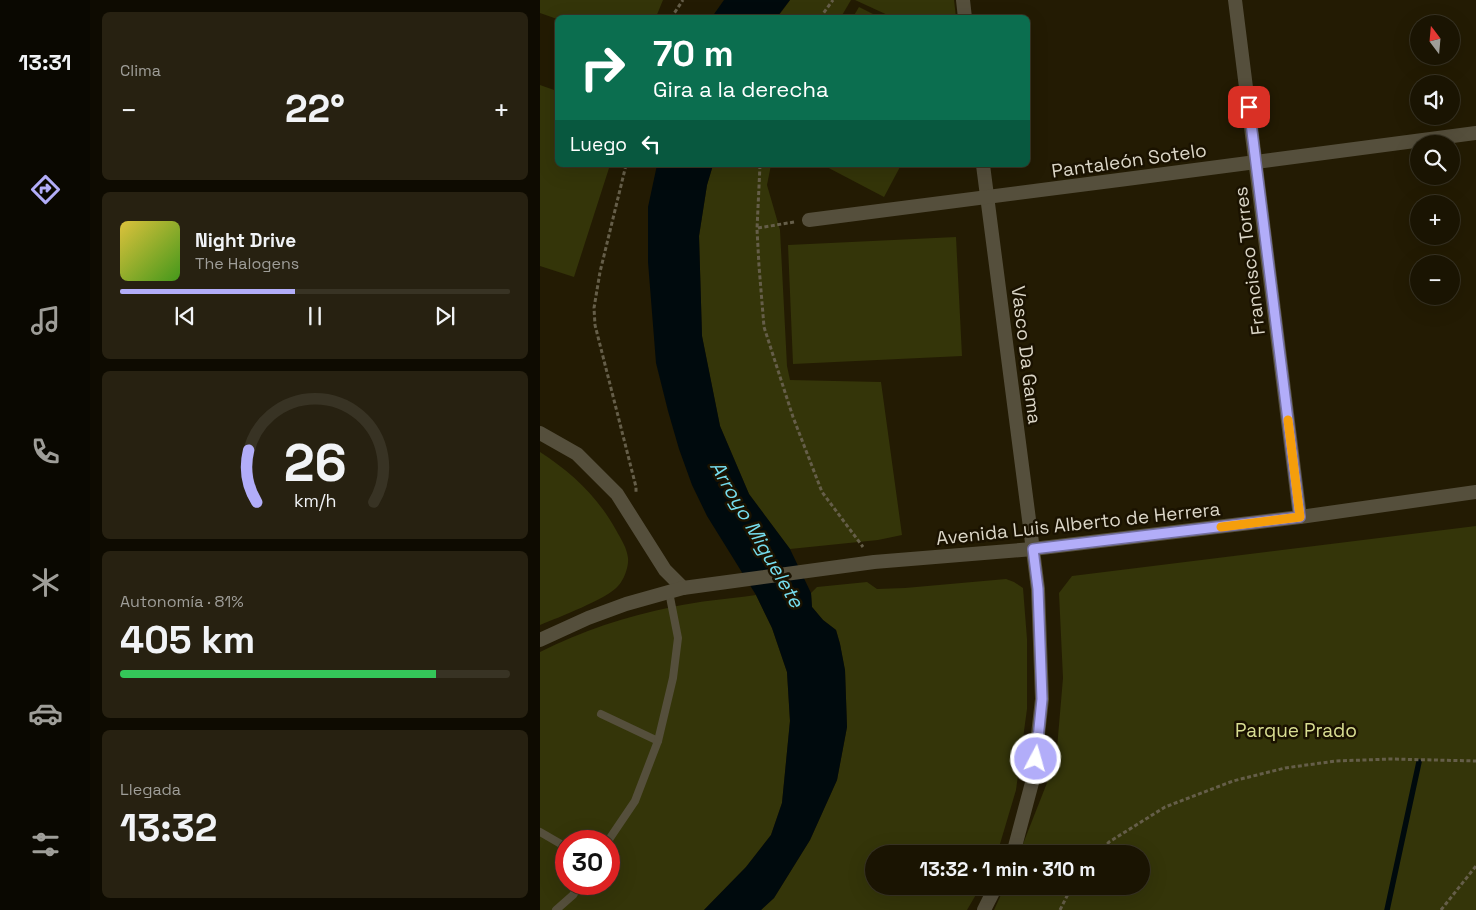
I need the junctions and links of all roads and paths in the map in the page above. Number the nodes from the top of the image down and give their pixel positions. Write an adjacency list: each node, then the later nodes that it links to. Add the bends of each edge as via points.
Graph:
1 (682, 0): 5 (path)
2 (833, 0): 6 (path)
3 (963, 0): 7 (street)
4 (1235, 0): 9 (street, Francisco Torres)
5 (673, 15)
6 (822, 15)
7 (965, 15)
8 (1476, 133): 9 (street, Pantaleón Sotelo)
9 (1256, 161): 13 (street, Pantaleón Sotelo); 19 (street, Francisco Torres)
10 (626, 167): 18 (path, via 594,308 595,326)
11 (760, 167): 15 (path)
12 (983, 167): 13 (street, Vasco Da Gama)
13 (987, 199): 14 (street, Pantaleón Sotelo); 20 (street, Vasco Da Gama)
14 (809, 220): 15 (path)
15 (758, 228): 21 (path, via 764,327 793,417 822,492)
16 (540, 433): 22 (street, via 577,454 616,494 665,570)
17 (1476, 492): 19 (street, Avenida Luis Alberto de Herrera)
18 (636, 496)
19 (1300, 517): 20 (street, Avenida Luis Alberto de Herrera)
20 (1033, 549): 21 (street, Avenida Luis Alberto de Herrera); 31 (street, Vasco Da Gama, via 1038,589 1042,699 1033,778)
21 (874, 562): 22 (street, Avenida Luis Alberto de Herrera)
22 (683, 588): 23 (street, Avenida Luis Alberto de Herrera)
23 (669, 592): 24 (street, Avenida Luis Alberto de Herrera, via 588,618); 26 (lane, via 678,638 673,678)
24 (540, 640)
25 (601, 714): 26 (lane)
26 (658, 741): 28 (lane, via 635,801)
27 (1476, 761): 32 (path, via 1390,759 1336,761 1285,768 1233,781 1165,807)
28 (615, 830)
29 (540, 832): 30 (lane)
30 (555, 841)
31 (1015, 845)
32 (1106, 845)
33 (1476, 866): 40 (path)
34 (573, 895): 37 (lane)
35 (992, 895): 38 (street)
36 (1068, 895): 39 (path)
37 (556, 910)
38 (984, 910)
39 (1060, 910)
40 (1441, 910)

